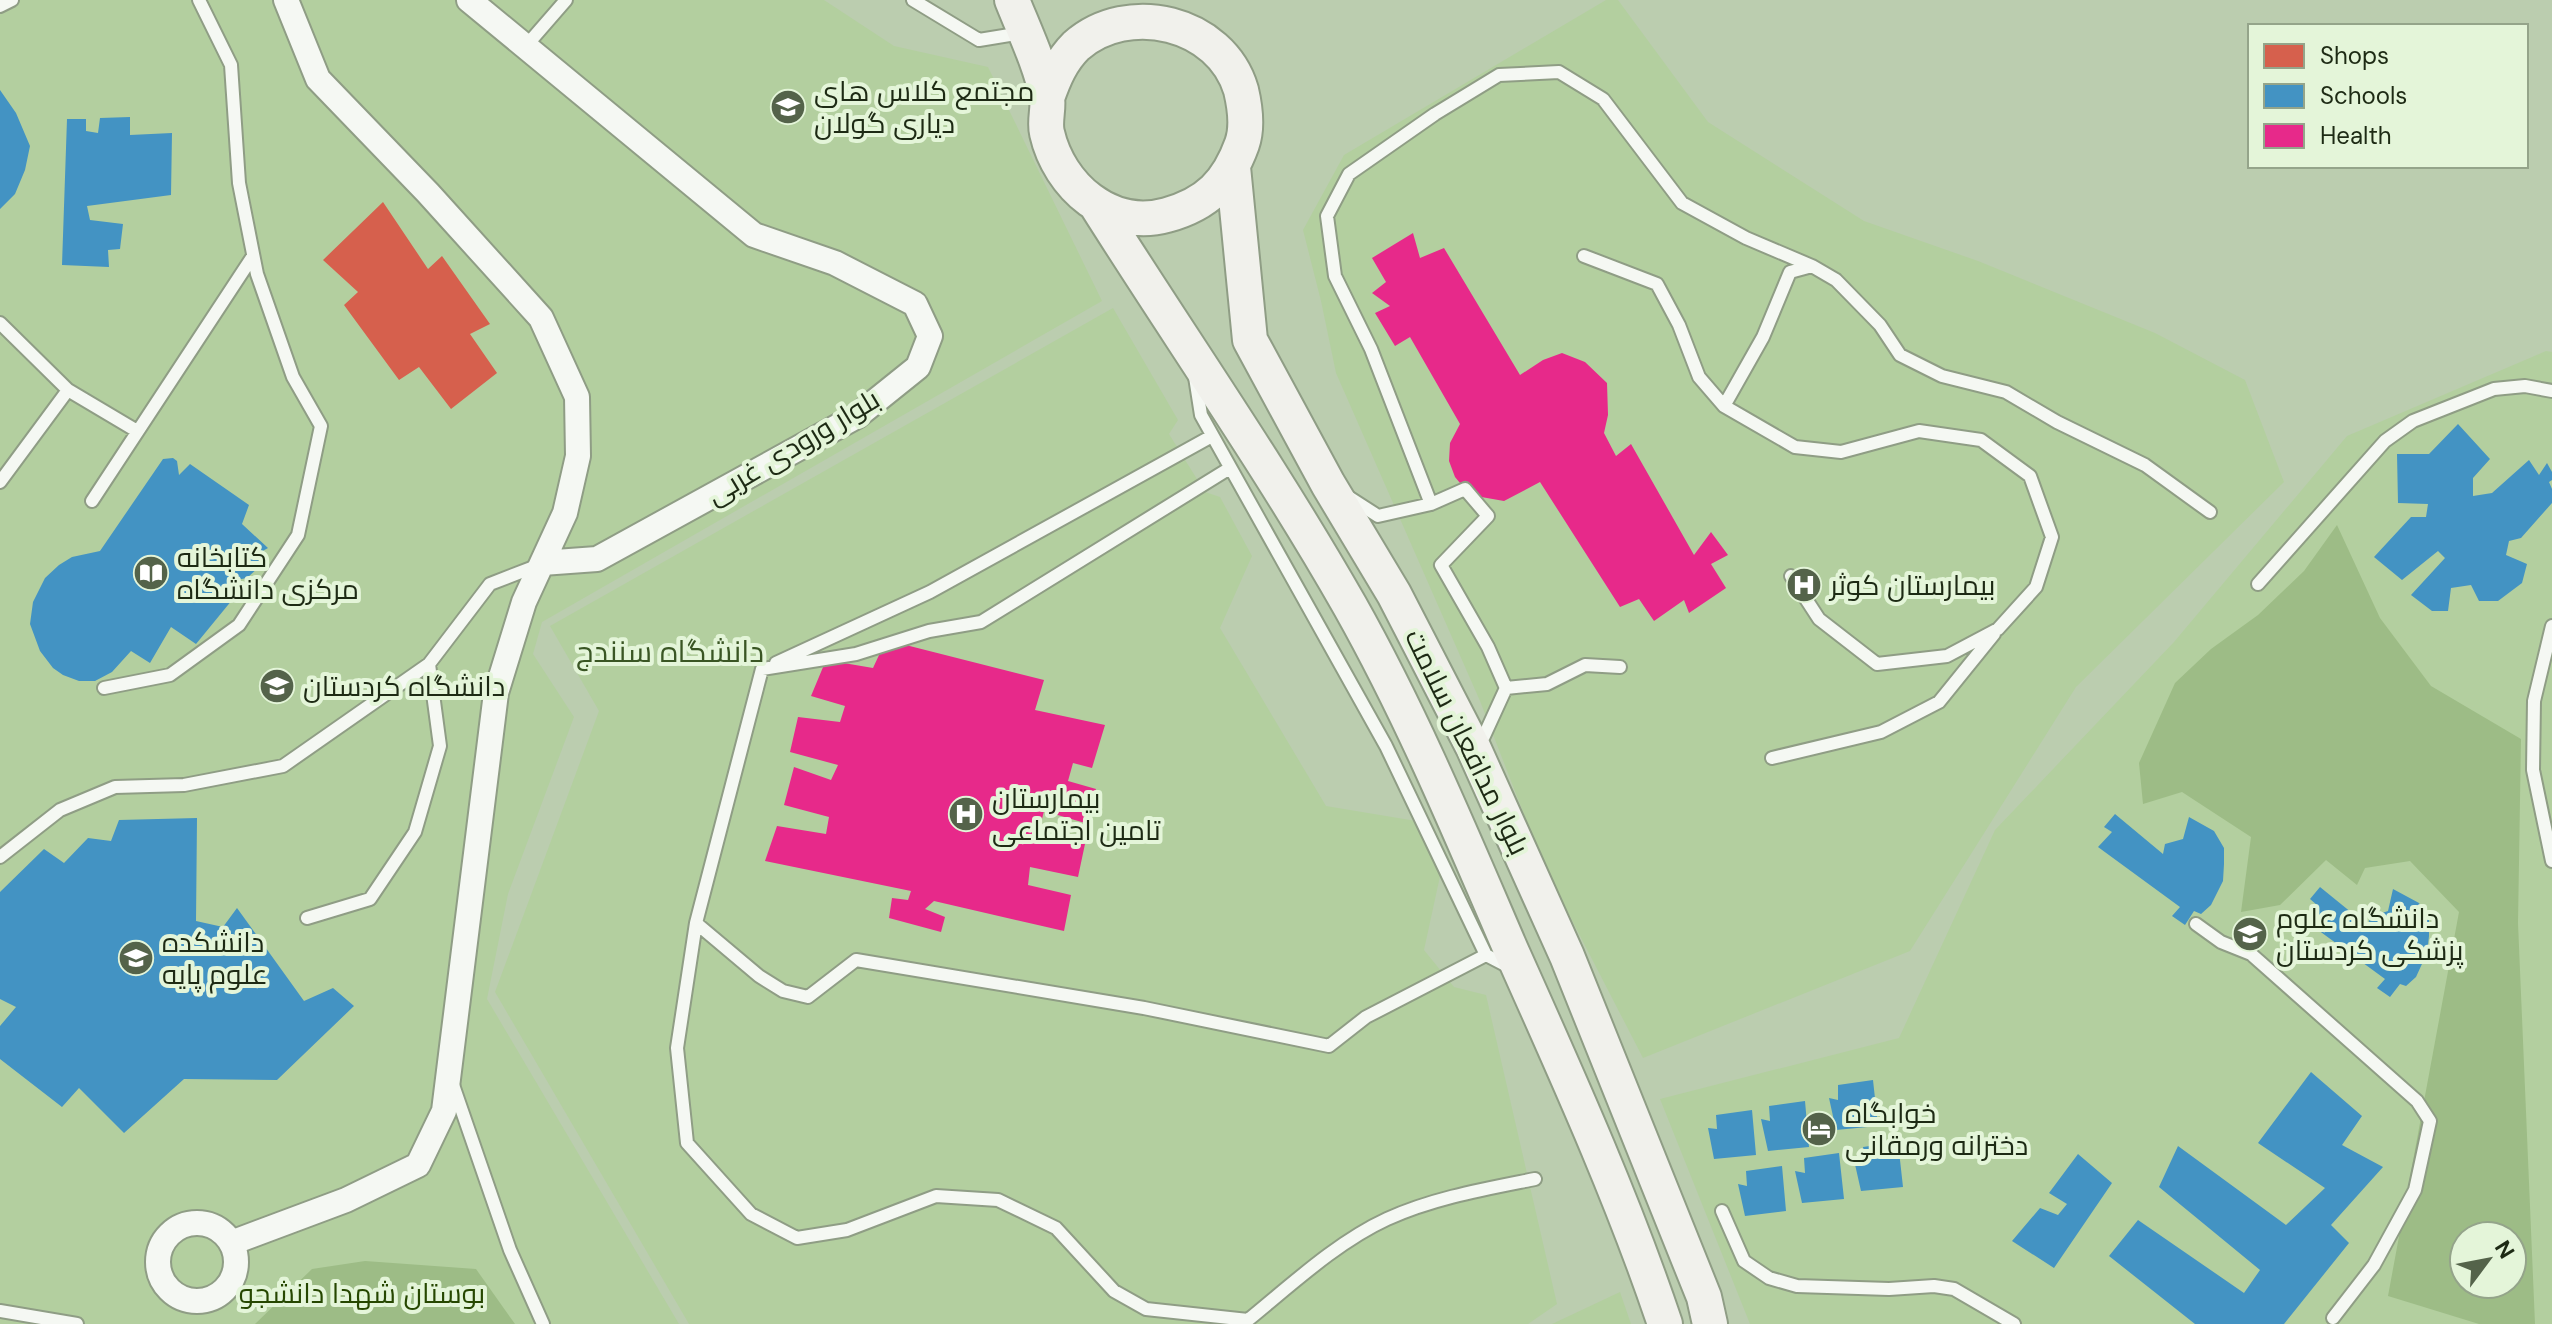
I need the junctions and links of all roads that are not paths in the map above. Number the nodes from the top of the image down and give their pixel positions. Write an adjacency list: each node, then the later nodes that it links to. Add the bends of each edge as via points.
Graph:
1 (12, 0): 8 (lane)
2 (199, 0): 15 (lane, via 231,65 239,183)
3 (286, 0): 31 (street, via 318,79 438,204 547,331 577,397 578,456 565,513)
4 (469, 0): 11 (street, بلوار ورودی غربی)
5 (566, 0): 11 (lane)
6 (913, 0): 10 (lane, via 979,40)
7 (1012, 0): 10 (main road)
8 (0, 6)
9 (1123, 9): 12 (main road, via 1077,44 1058,68); 13 (main road, via 1194,30 1219,50 1237,76 1245,106 1244,138)
10 (1025, 33): 12 (main road)
11 (526, 46): 31 (street, بلوار ورودی غربی, via 754,235 835,263 915,304 930,336 918,367 857,416 597,559)
12 (1047, 98): 14 (main road, via 1046,130 1055,160 1072,186)
13 (1233, 167): 14 (main road, via 1214,192 1188,209 1158,218 1126,216); 27 (main road, بلوار مدافعان سلامت, via 1250,340)
14 (1097, 206): 19 (main road, بلوار مدافعان سلامت)
15 (253, 256): 23 (lane); 39 (lane, via 293,377 321,426 298,535 239,625 170,675)
16 (1584, 256): 22 (lane, via 1657,284 1699,377)
17 (1812, 266): 22 (lane, via 1790,272 1763,337); 29 (lane, via 1682,203 1603,99 1559,72 1499,75 1435,114 1349,174 1327,216 1335,276 1371,349); 30 (lane, via 1836,280 1880,325 1900,355 1942,376 2006,392 2145,465)
18 (0, 323): 20 (lane)
19 (1191, 354): 24 (lane, via 1201,415); 49 (main road, بلوار مدافعان سلامت, via 1351,608 1431,767)
20 (68, 390): 23 (lane); 26 (lane)
21 (2552, 391): 33 (lane, via 2525,386 2494,389 2413,421 2385,441)
22 (1724, 406): 35 (lane, via 1795,447 1841,452 1919,431 1981,440 2030,476 2052,537 2036,587)
23 (137, 431): 28 (lane)
24 (1212, 436): 25 (lane); 38 (lane, via 930,592)
25 (1230, 468): 38 (lane, via 981,622 929,631 856,654); 48 (lane, via 1386,746)
26 (0, 482)
27 (1328, 484): 29 (lane, via 1378,516); 41 (main road, بلوار مدافعان سلامت, via 1394,594)
28 (92, 501)
29 (1431, 504): 40 (lane, via 1465,489 1488,516 1441,565)
30 (2210, 512)
31 (542, 563): 36 (lane, via 490,584); 50 (street, via 496,693)
32 (1791, 576): 35 (lane, via 1819,619 1877,664 1947,656)
33 (2258, 584)
34 (2552, 626): 44 (lane, via 2534,701 2533,770)
35 (1998, 629): 42 (lane, via 1939,702 1881,732)
36 (429, 664): 43 (lane, via 283,766 184,785 115,787 60,810); 45 (lane, via 440,746 415,832 370,899)
37 (1620, 667): 40 (lane, via 1585,665 1547,684)
38 (762, 669): 46 (lane)
39 (104, 688)
40 (1506, 688): 41 (lane, via 1484,736)
41 (1473, 747): 60 (main road, بلوار مدافعان سلامت, via 1567,956 1704,1297)
42 (1772, 758)
43 (0, 857)
44 (2552, 861)
45 (307, 918)
46 (696, 923): 48 (lane, via 759,976 783,991 808,997 856,960 1144,1008 1329,1046 1366,1017); 51 (lane, via 677,1048 687,1143 751,1214 797,1238 847,1230 936,1196 998,1200 1056,1228 1114,1291 1146,1309 1248,1320 1327,1256 1386,1219 1467,1192)
47 (2196, 924): 56 (lane, via 2251,954 2417,1101 2430,1121 2415,1190)
48 (1486, 955): 49 (lane)
49 (1522, 975): 59 (main road, بلوار مدافعان سلامت, via 1601,1154)
50 (449, 1071): 53 (street, via 444,1111 418,1165 346,1200); 58 (lane, via 510,1250)
51 (1535, 1179)
52 (1722, 1211): 61 (lane, via 1744,1261 1769,1278 1797,1286 1954,1289)
53 (231, 1243): 55 (street, via 236,1256 232,1281 224,1292); 55 (street, via 212,1226 199,1223 186,1224 166,1239 160,1250 160,1275)
54 (0, 1311): 57 (lane)
55 (187, 1312)
56 (2335, 1322)
57 (77, 1324)
58 (543, 1324)
59 (1665, 1324)
60 (1710, 1324)
61 (2014, 1324)

